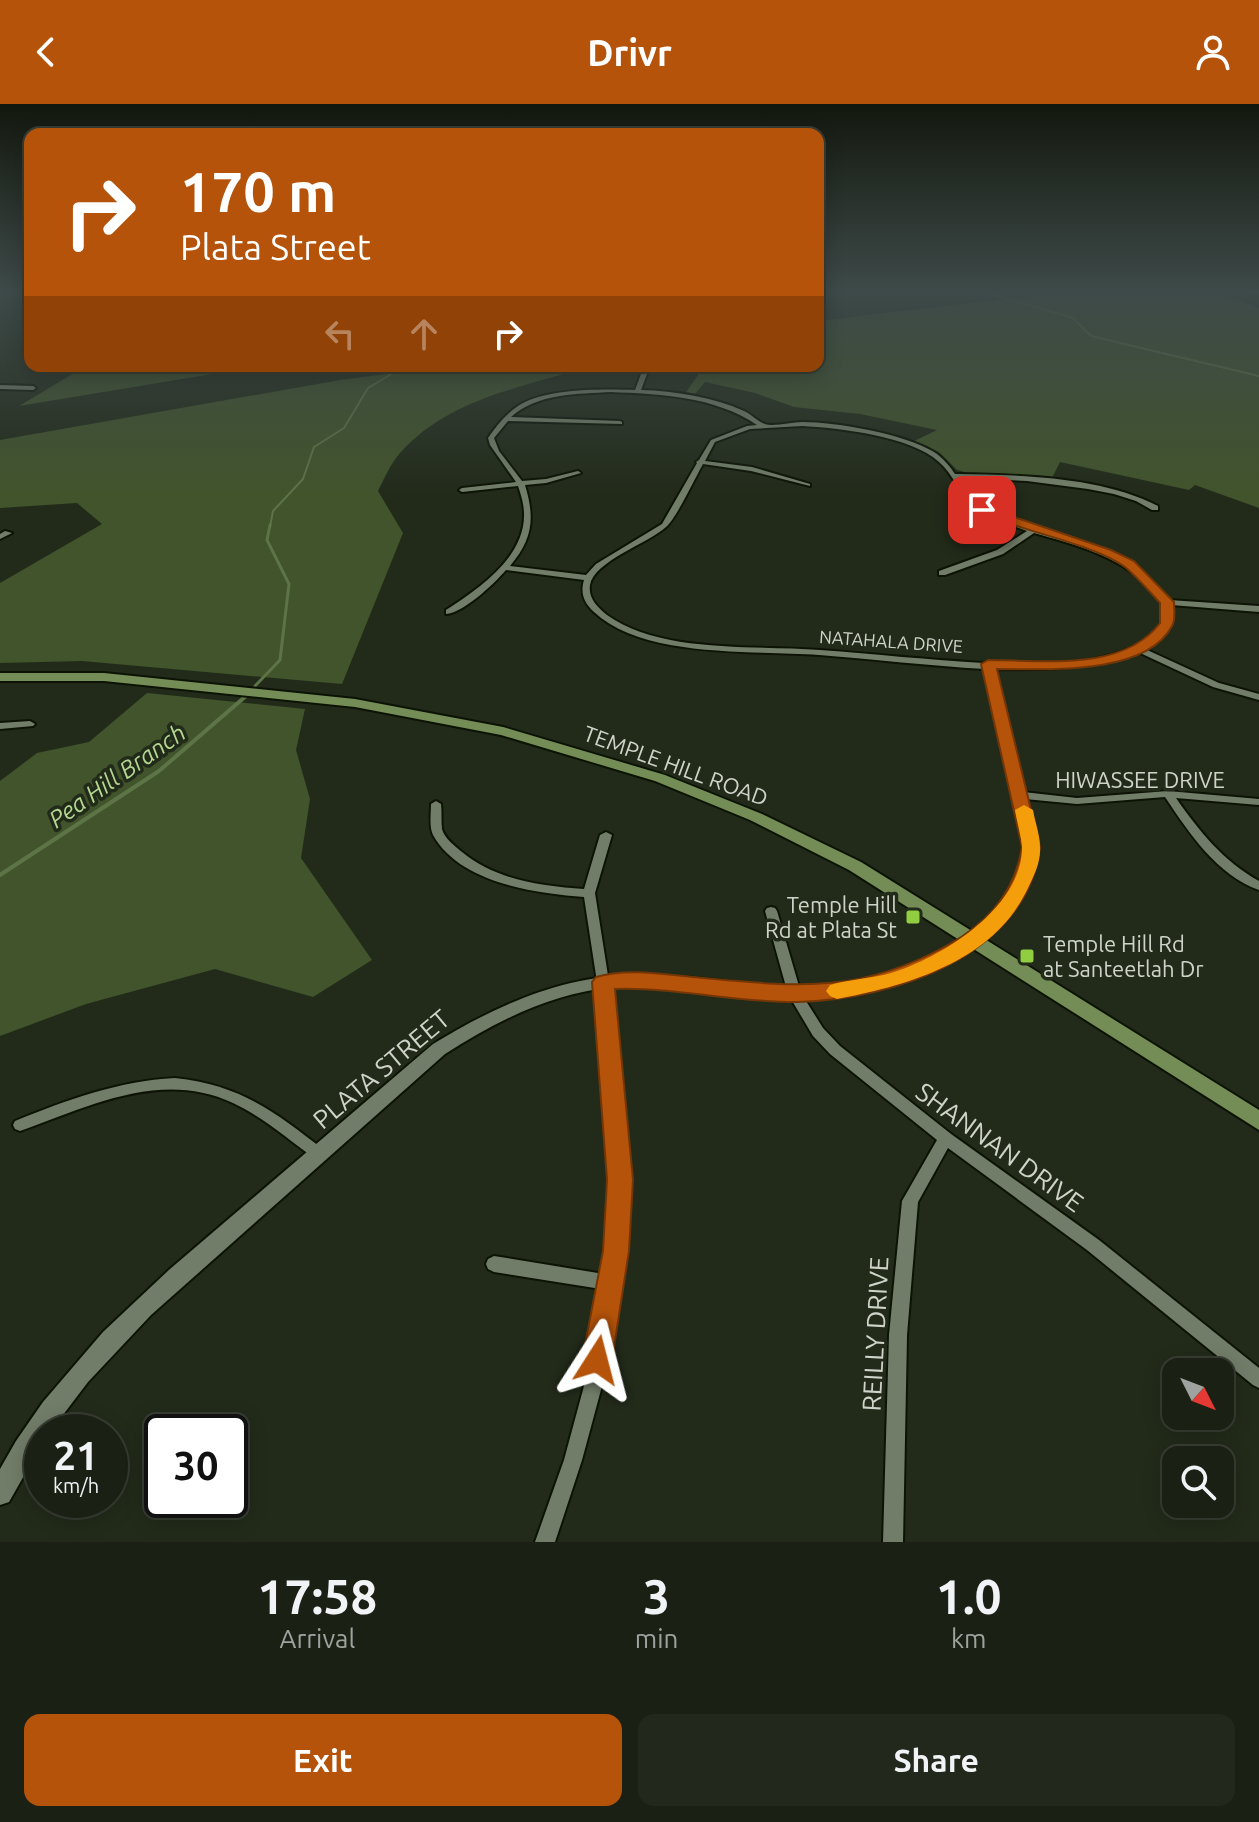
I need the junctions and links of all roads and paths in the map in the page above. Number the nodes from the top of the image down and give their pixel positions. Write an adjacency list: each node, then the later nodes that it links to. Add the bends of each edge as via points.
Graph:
1 (644, 374): 4 (street)
2 (0, 387): 3 (street)
3 (33, 388)
4 (637, 393): 5 (street, via 554,395 523,405); 7 (street, via 720,402 746,411)
5 (509, 419): 6 (street); 11 (street, via 491,442)
6 (620, 423)
7 (762, 425): 8 (street, via 718,438); 10 (street, via 823,425 891,440 937,457)
8 (699, 462): 12 (street, via 752,469); 18 (street, via 665,525)
9 (578, 473): 11 (street)
10 (953, 476): 14 (street, via 1047,481); 15 (street, via 970,502)
11 (520, 484): 13 (street); 16 (street, via 528,522)
12 (808, 485)
13 (462, 490)
14 (1155, 508)
15 (1035, 529): 17 (street, via 1000,552); 19 (street, via 1119,559 1145,576)
16 (506, 568): 18 (street); 21 (street)
17 (942, 573)
18 (588, 578): 23 (street, NATAHALA DRIVE, via 590,601 602,616 657,639)
19 (1167, 602): 20 (street); 22 (street, via 1165,629)
20 (1259, 609)
21 (449, 612)
22 (1140, 650): 23 (street, NATAHALA DRIVE, via 1067,665); 25 (street, via 1216,685)
23 (988, 664): 29 (street)
24 (0, 677): 36 (main road, TEMPLE HILL ROAD, via 104,677 315,698 432,716 541,741 660,778 756,817 855,866)
25 (1259, 697)
26 (30, 724): 27 (street)
27 (0, 726)
28 (1168, 794): 29 (street, HIWASSEE DRIVE, via 1077,801); 30 (street, HIWASSEE DRIVE); 33 (street, via 1203,843 1225,865)
29 (1020, 795): 36 (street, via 1031,847 1028,866 1010,906)
30 (1259, 802)
31 (436, 804): 34 (street, via 437,832 467,862 539,889)
32 (606, 835): 34 (street)
33 (1259, 886)
34 (589, 893): 37 (street)
35 (771, 911): 38 (street, SHANNAN DRIVE)
36 (975, 940): 38 (street, PLATA STREET, via 894,980); 39 (main road, TEMPLE HILL ROAD)
37 (603, 982): 38 (street, PLATA STREET, via 651,980); 42 (street, PLATA STREET, via 536,997 471,1028 439,1049); 44 (street, via 620,1180)
38 (795, 994): 41 (street, SHANNAN DRIVE, via 835,1050)
39 (1259, 1121)
40 (20, 1125): 42 (street, via 127,1089 187,1085 254,1106)
41 (946, 1138): 45 (street, SHANNAN DRIVE, via 1032,1198); 48 (street, REILLY DRIVE, via 910,1201 898,1335)
42 (319, 1154): 46 (street, PLATA STREET, via 128,1318 86,1362 26,1445)
43 (494, 1264): 44 (street)
44 (609, 1283): 47 (street, via 593,1386)
45 (1259, 1379)
46 (0, 1493)
47 (545, 1542)
48 (893, 1542)

